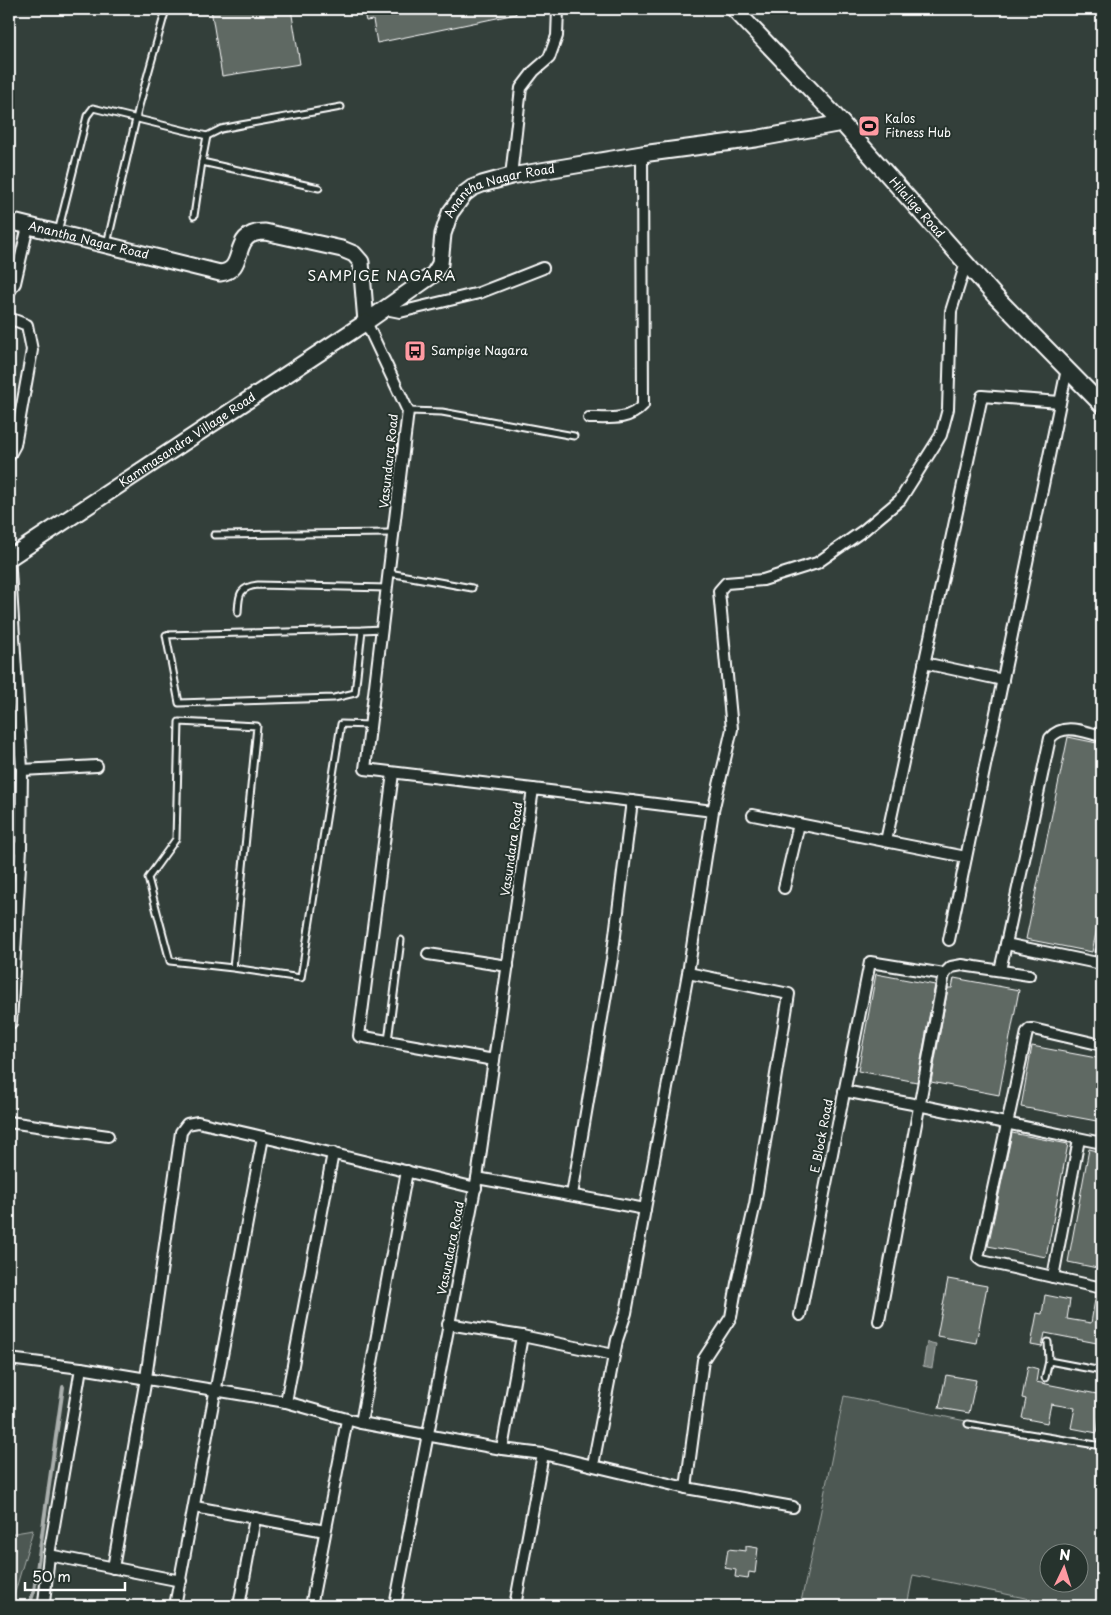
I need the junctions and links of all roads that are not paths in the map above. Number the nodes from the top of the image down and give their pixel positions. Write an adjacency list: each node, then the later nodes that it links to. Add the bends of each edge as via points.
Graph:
1 (166, 9): 5 (lane)
2 (558, 9): 10 (street, via 556,36 549,58 521,88)
3 (734, 9): 6 (street, Hilalige Road)
4 (341, 107): 7 (lane, via 241,124)
5 (137, 118): 7 (lane); 15 (lane, via 93,108 87,116); 16 (lane)
6 (842, 123): 8 (street, Anantha Nagar Road); 17 (street, Hilalige Road)
7 (207, 136): 9 (lane)
8 (642, 154): 10 (street, Anantha Nagar Road); 27 (street, via 643,405 631,415)
9 (202, 162): 11 (lane); 12 (lane)
10 (511, 176): 20 (street, Anantha Nagar Road, via 472,188 464,194 446,223 437,270)
11 (319, 188)
12 (194, 216)
13 (9, 221): 14 (street, Anantha Nagar Road)
14 (28, 226): 15 (street, Anantha Nagar Road); 19 (street, via 15,283)
15 (58, 233): 16 (street, Anantha Nagar Road)
16 (106, 245): 22 (street, Anantha Nagar Road, via 220,273 232,268 243,241 253,233 265,232 342,249 354,254 361,262)
17 (966, 263): 23 (street, Hilalige Road); 49 (street, via 951,311 948,409 941,435 900,500 817,563 763,580 726,583 719,591 732,729)
18 (543, 268): 20 (street, via 479,293 400,312)
19 (9, 292)
20 (385, 309): 22 (street, Anantha Nagar Road)
21 (9, 318): 29 (street, via 27,325 32,350 15,445)
22 (366, 322): 26 (street, Vasundara Road); 33 (street, Kammasandra Village Road)
23 (1067, 369): 24 (street); 25 (street, Hilalige Road)
24 (1060, 402): 40 (street, via 982,396); 41 (street)
25 (1102, 404)
26 (408, 411): 28 (lane, via 442,412); 30 (street, Vasundara Road)
27 (589, 418)
28 (574, 436)
29 (9, 456)
30 (393, 533): 31 (lane); 34 (street, Vasundara Road)
31 (214, 535)
32 (9, 554): 33 (street)
33 (9, 558): 45 (street)
34 (388, 573): 35 (street, Vasundara Road); 36 (lane)
35 (387, 588): 37 (lane, via 258,584 243,589); 38 (street, Vasundara Road)
36 (472, 588)
37 (238, 613)
38 (382, 629): 39 (lane); 42 (street, Vasundara Road)
39 (362, 630): 39 (lane, via 166,635 179,703 334,698 355,693)
40 (924, 663): 41 (street); 52 (street)
41 (1003, 680): 55 (street)
42 (370, 725): 46 (street, Vasundara Road, via 365,769); 65 (lane, via 341,724 301,978)
43 (1102, 736): 60 (street, via 1069,729 1061,730 1050,738)
44 (97, 766): 45 (street)
45 (22, 770): 54 (street)
46 (393, 773): 47 (street, Vasundara Road); 71 (street, via 359,1036)
47 (533, 789): 48 (street); 64 (street, Vasundara Road)
48 (632, 801): 49 (street); 85 (street, via 612,960)
49 (713, 811): 67 (street)
50 (753, 815): 51 (street)
51 (799, 824): 52 (street); 56 (street)
52 (886, 841): 55 (street)
53 (9, 846): 54 (street)
54 (21, 848): 57 (street)
55 (966, 857): 59 (street)
56 (784, 888)
57 (13, 932): 70 (street, via 12,1023)
58 (401, 940): 71 (lane)
59 (949, 940)
60 (1006, 944): 63 (street); 66 (street)
61 (1102, 951): 63 (street)
62 (428, 954): 64 (street)
63 (1101, 964)
64 (508, 966): 73 (street, Vasundara Road)
65 (233, 968): 65 (lane, via 170,961 148,878 176,838 179,722 257,726)
66 (1000, 970): 68 (street, via 962,965 952,967); 69 (street)
67 (688, 973): 86 (street); 111 (street, via 790,994 755,1204 731,1317 703,1360)
68 (944, 974): 74 (street, E Block Road, via 870,962); 75 (street)
69 (1028, 975)
70 (9, 1023)
71 (388, 1041): 73 (street)
72 (1102, 1045): 77 (street, via 1028,1030)
73 (494, 1060): 84 (street, Vasundara Road)
74 (844, 1091): 75 (street); 89 (street, E Block Road)
75 (918, 1105): 77 (street); 90 (street)
76 (9, 1122): 78 (street)
77 (1007, 1123): 80 (street); 87 (street, via 978,1258)
78 (108, 1136)
79 (263, 1137): 82 (street); 99 (street, via 198,1122 187,1124 181,1132); 101 (street)
80 (1079, 1139): 81 (street); 87 (street)
81 (1102, 1144)
82 (332, 1153): 83 (street); 102 (street)
83 (407, 1171): 84 (street); 104 (street)
84 (476, 1183): 85 (street); 91 (street, Vasundara Road)
85 (572, 1195): 86 (street)
86 (645, 1209): 94 (street, via 626,1313)
87 (1053, 1277): 88 (street)
88 (1102, 1288)
89 (800, 1315)
90 (879, 1321)
91 (448, 1324): 92 (street); 106 (street, Vasundara Road)
92 (522, 1336): 94 (street); 108 (street)
93 (1048, 1342): 96 (lane)
94 (614, 1355): 110 (street)
95 (9, 1360): 97 (street)
96 (1050, 1361): 98 (lane); 100 (lane)
97 (81, 1368): 99 (street); 116 (street)
98 (1102, 1371)
99 (146, 1378): 101 (street); 117 (street)
100 (1045, 1378)
101 (217, 1390): 102 (street); 113 (street)
102 (286, 1402): 103 (street)
103 (347, 1420): 104 (street); 115 (street)
104 (361, 1423): 106 (street)
105 (968, 1424): 107 (lane)
106 (427, 1435): 108 (street); 123 (street, Vasundara Road)
107 (1102, 1446)
108 (502, 1449): 109 (street)
109 (543, 1454): 110 (street); 124 (street)
110 (593, 1465): 111 (street)
111 (686, 1488): 112 (street)
112 (793, 1507)
113 (195, 1508): 114 (street); 118 (street)
114 (255, 1518): 115 (street); 121 (street)
115 (325, 1531): 122 (street)
116 (49, 1555): 117 (street); 119 (street)
117 (113, 1568): 118 (street)
118 (181, 1581): 120 (street)
119 (44, 1603)
120 (175, 1606)
121 (239, 1606)
122 (311, 1606)
123 (395, 1606)
124 (515, 1606)

